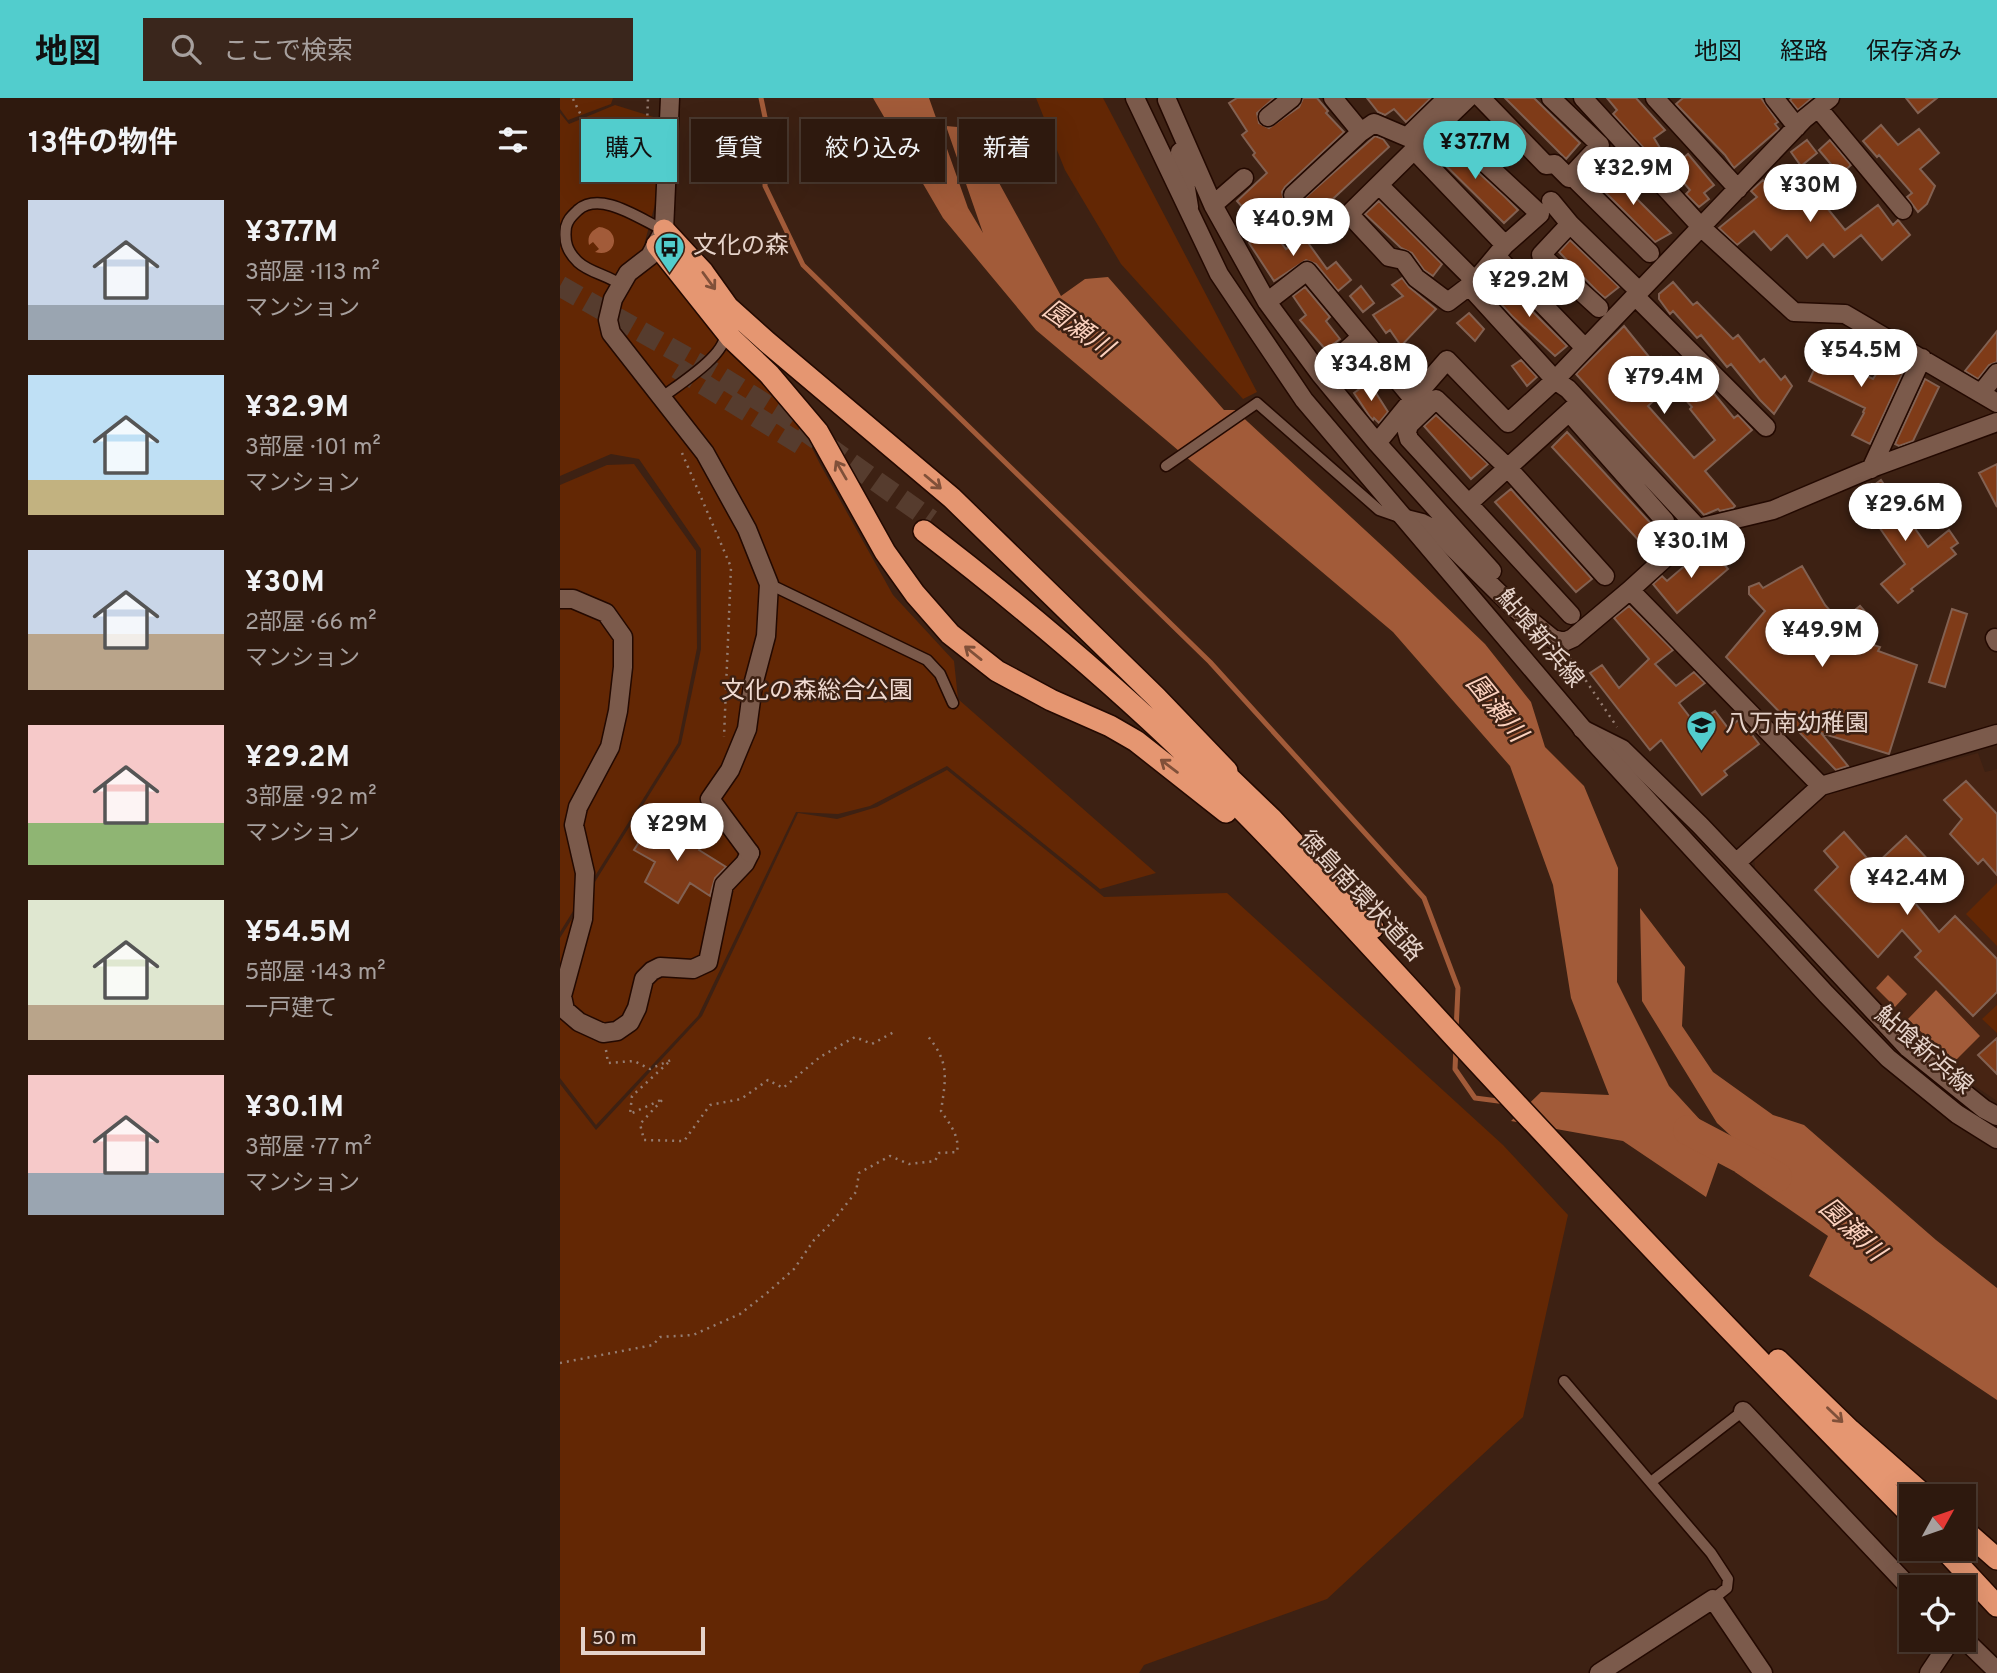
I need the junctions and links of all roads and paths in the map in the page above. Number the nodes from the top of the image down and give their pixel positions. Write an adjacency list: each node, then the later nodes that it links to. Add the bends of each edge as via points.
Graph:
1 (648, 98): 18 (path)
2 (670, 98): 34 (street)
3 (1135, 98): 31 (street, 鮎喰新浜線)
4 (1292, 98): 16 (street)
5 (1333, 98): 21 (street)
6 (1447, 98): 21 (street, via 1407,137 1374,123)
7 (1468, 98): 19 (street)
8 (1481, 98): 23 (street, via 1546,165 1555,164)
9 (1551, 98): 23 (street, via 1600,145)
10 (1583, 98): 33 (street)
11 (1655, 98): 26 (street)
12 (1774, 98): 20 (street)
13 (573, 99): 17 (path)
14 (1167, 99): 28 (street); 31 (street, via 1185,170)
15 (1824, 103): 20 (street); 30 (street)
16 (1268, 117)
17 (583, 119)
18 (647, 119)
19 (1442, 123): 22 (street); 29 (street)
20 (1797, 127): 26 (street)
21 (1361, 132): 27 (street)
22 (1414, 150): 25 (street); 35 (street)
23 (1570, 176): 29 (street); 36 (street)
24 (1244, 178): 28 (street)
25 (1379, 185): 37 (street); 37 (street, via 1349,214 1389,257 1404,260 1416,278 1448,302)
26 (1738, 189): 33 (street)
27 (1293, 195)
28 (1213, 205): 40 (street)
29 (1545, 208): 32 (street); 35 (street)
30 (1903, 210)
31 (1190, 214): 61 (street, 鮎喰新浜線, via 1219,274 1304,400)
32 (1570, 224): 39 (street); 41 (street, via 1541,255)
33 (1702, 229): 39 (street); 44 (street, via 1794,312 1845,314)
34 (661, 238): 38 (street); 38 (lane, via 617,207 601,202 584,205 568,220 567,249 590,270); 49 (lane, via 724,329 725,338 717,354); 75 (highway, one-way to 75, via 703,272 727,306 767,342 952,498 1156,697); 77 (highway, one-way to 34, via 1136,741 997,671 950,634 885,552 818,432 731,338)
35 (1500, 250): 37 (street); 43 (street)
36 (1650, 253)
37 (1472, 284): 47 (street)
38 (621, 285): 49 (street, via 608,320 611,333)
39 (1637, 294): 43 (street); 54 (street)
40 (1267, 302): 42 (street, via 1307,271); 46 (street)
41 (1599, 308)
42 (1361, 337): 46 (street); 50 (street)
43 (1585, 348): 47 (street)
44 (1922, 358): 48 (street); 59 (street)
45 (1997, 373): 48 (street)
46 (1320, 374): 56 (street)
47 (1555, 380): 50 (street, via 1508,423 1447,360); 52 (street)
48 (1981, 393): 51 (street)
49 (661, 398): 65 (street, via 705,453 747,529)
50 (1413, 398): 56 (street)
51 (1997, 403)
52 (1575, 407): 58 (street); 62 (street); 63 (street)
53 (1997, 422): 59 (street)
54 (1766, 427)
55 (677, 443): 73 (path, via 731,567)
56 (1377, 443): 69 (street)
57 (1170, 464): 61 (lane, via 1257,402 1379,510)
58 (1508, 468): 60 (street); 60 (street, via 1436,399 1409,425 1409,439); 64 (street)
59 (1871, 468): 63 (street, via 1773,510)
60 (1469, 503): 68 (street)
61 (1406, 519): 69 (street, via 1434,529 1511,605); 71 (street, 鮎喰新浜線)
62 (1665, 521)
63 (1698, 528): 66 (street)
64 (1605, 576)
65 (769, 584): 70 (lane, via 927,660 940,674); 80 (street, via 766,636 747,729 730,770 710,799 750,853 724,886 708,962 693,969 660,967 652,971 643,979 630,1022)
66 (1630, 590): 69 (street, via 1573,638 1564,642); 74 (street)
67 (560, 599): 80 (street, via 573,599 606,613 623,637 618,711 610,747 578,807 574,825 585,873 583,919 562,996 565,1010)
68 (1571, 615)
69 (1553, 639)
70 (953, 703)
71 (1582, 729): 76 (street, via 1622,749); 83 (street, 鮎喰新浜線, via 1888,1058 1957,1114)
72 (1997, 734): 74 (street)
73 (724, 737)
74 (1821, 786): 76 (street)
75 (1271, 818): 77 (highway, 徳島南環状道路, via 1020,589 927,525 1139,710); 78 (highway, 徳島南環状道路)
76 (1736, 863): 82 (street, via 1908,1048)
77 (1332, 906): 78 (highway, 徳島南環状道路)
78 (1413, 983): 84 (highway, 徳島南環状道路)
79 (894, 1032): 80 (path, via 873,1044 855,1037 820,1057 783,1088 768,1080 741,1099 710,1105 684,1141 644,1140 640,1124 663,1099 631,1114 632,1097 671,1060 650,1069 634,1061 608,1063)
80 (603, 1033)
81 (926, 1034): 85 (path, via 938,1049 946,1076 941,1111 952,1127 957,1152 939,1153 935,1161 908,1164 890,1156 859,1173 856,1192 794,1269 740,1314 693,1335 660,1337 653,1345)
82 (1997, 1116)
83 (1997, 1139)
84 (1731, 1323): 89 (highway, one-way to 89); 90 (highway)
85 (560, 1363)
86 (1564, 1381): 88 (lane)
87 (1743, 1412): 88 (lane); 94 (street)
88 (1651, 1482): 95 (lane, via 1728,1579 1727,1588)
89 (1911, 1484)
90 (1899, 1503)
91 (1976, 1541): 92 (highway)
92 (1997, 1559)
93 (1955, 1561): 96 (highway)
94 (1899, 1576)
95 (1713, 1599): 100 (street); 101 (street)
96 (1997, 1606)
97 (1976, 1651): 99 (street)
98 (1943, 1652): 102 (street)
99 (1997, 1671)
100 (1599, 1673)
101 (1763, 1673)
102 (1930, 1673)

